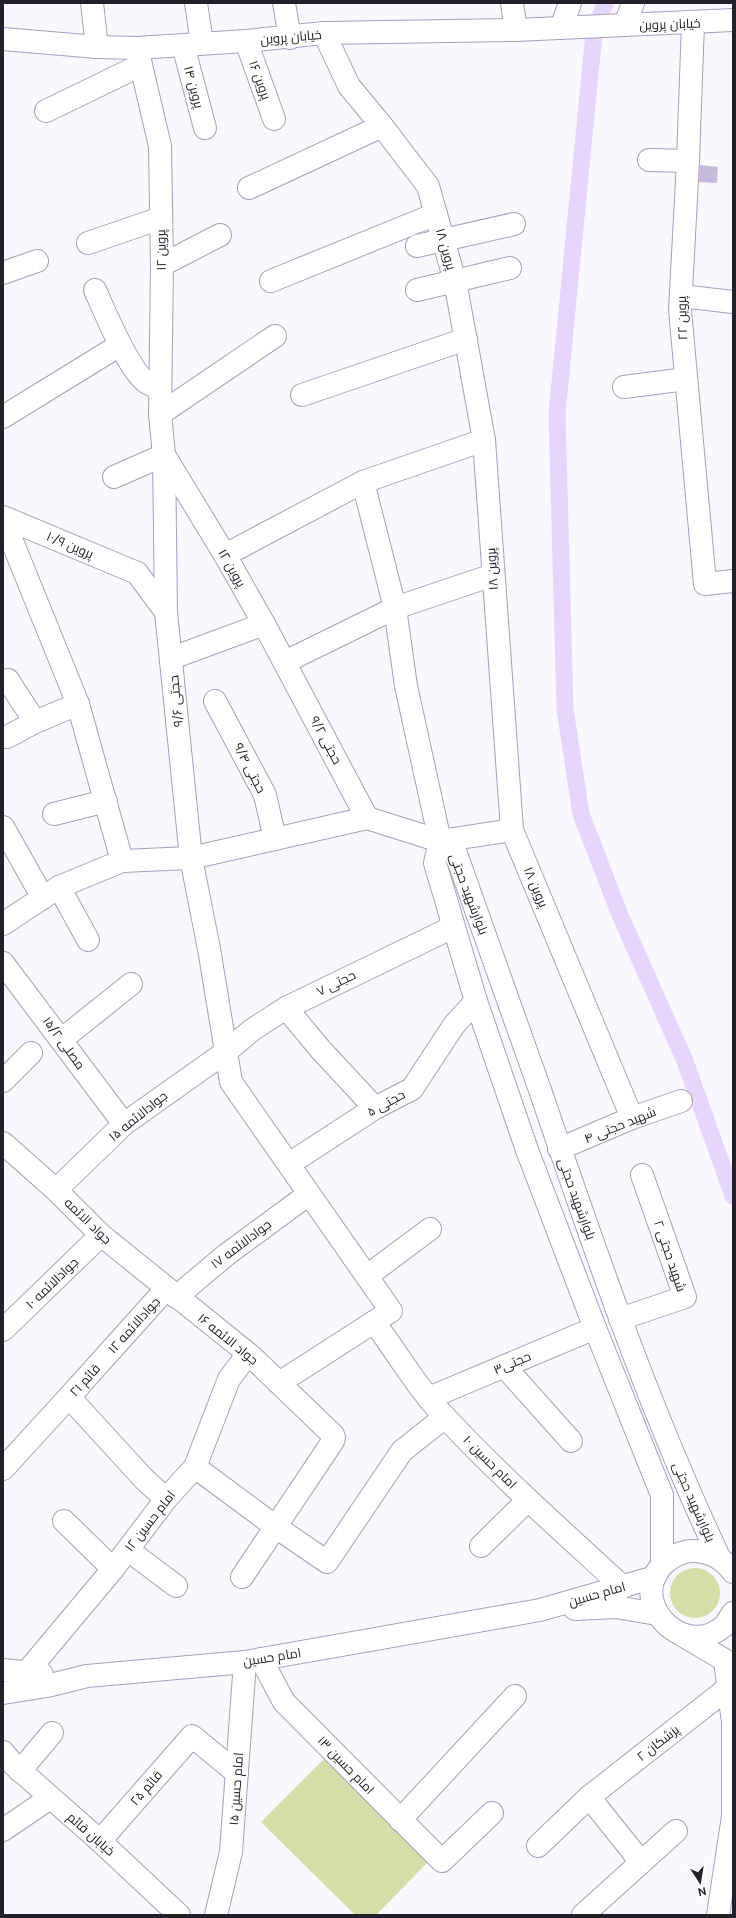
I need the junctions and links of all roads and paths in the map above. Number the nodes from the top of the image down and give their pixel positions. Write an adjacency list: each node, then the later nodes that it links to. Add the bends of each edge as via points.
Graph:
1 (92, 3): 17 (street)
2 (196, 3): 16 (street, پروین ۱۴)
3 (284, 3): 13 (street)
4 (512, 3): 11 (street)
5 (570, 3): 10 (street)
6 (633, 3): 9 (street)
7 (733, 20): 8 (street, خیابان پروین)
8 (693, 23): 9 (street, خیابان پروین); 24 (street, پروین ۲۲)
9 (616, 26): 10 (street, خیابان پروین)
10 (571, 28): 11 (street, خیابان پروین)
11 (516, 30): 12 (street, خیابان پروین)
12 (324, 34): 13 (street, خیابان پروین); 21 (street, پروین ۱۸, via 349,86)
13 (290, 38): 15 (street, خیابان پروین)
14 (3, 39): 17 (street, خیابان پروین)
15 (246, 41): 16 (street, خیابان پروین); 20 (street, پروین ۱۶)
16 (192, 44): 18 (street, خیابان پروین); 22 (street, پروین ۱۴)
17 (97, 47): 18 (street, خیابان پروین)
18 (139, 56): 19 (street); 27 (street, پروین ۱۲, via 160,146)
19 (46, 111)
20 (274, 120)
21 (382, 126): 25 (street); 26 (street, پروین ۱۸, via 428,186)
22 (205, 128)
23 (650, 160): 24 (street)
24 (688, 161): 41 (street, پروین ۲۲)
25 (249, 188)
26 (436, 214): 30 (street, پروین ۱۸); 37 (street)
27 (161, 218): 31 (street); 34 (street, پروین ۱۲)
28 (514, 224): 30 (street)
29 (220, 235): 34 (street)
30 (443, 240): 32 (street); 38 (street, پروین ۱۸)
31 (88, 243)
32 (417, 246)
33 (37, 261): 36 (street)
34 (162, 265): 48 (street, پروین ۱۲)
35 (510, 268): 38 (street)
36 (3, 273)
37 (271, 281)
38 (455, 281): 40 (street); 44 (street, پروین ۱۸)
39 (95, 290): 45 (street)
40 (417, 290)
41 (681, 296): 42 (street); 46 (street, پروین ۲۲)
42 (733, 302)
43 (275, 336): 50 (street)
44 (466, 339): 49 (street); 52 (street, پروین ۱۸)
45 (120, 345): 48 (street, via 145,382); 51 (street)
46 (686, 379): 47 (street); 61 (street, پروین ۲۲, via 705,584)
47 (624, 387)
48 (160, 389): 50 (street, پروین ۱۲)
49 (302, 396)
50 (160, 414): 53 (street, پروین ۱۲)
51 (3, 417)
52 (484, 440): 55 (street); 60 (street, پروین ۱۸)
53 (164, 455): 54 (street); 57 (street, پروین ۱۲); 58 (street, پروین ۱۲)
54 (114, 477)
55 (363, 482): 58 (street); 62 (street)
56 (3, 518): 59 (street, پروین ۱۰/۹); 69 (street)
57 (165, 545): 59 (street); 63 (street, حجتی ۹/۶)
58 (225, 555): 64 (street, پروین ۱۲)
59 (137, 573): 63 (street)
60 (493, 575): 62 (street); 76 (street, پروین ۱۸)
61 (733, 581)
62 (395, 608): 66 (street); 78 (street, via 406,686)
63 (166, 612): 65 (street, حجتی ۹/۶)
64 (264, 624): 65 (street); 66 (street, پروین ۱۲)
65 (172, 658): 79 (street, حجتی ۹/۶)
66 (285, 662): 74 (street, حجتی ۹/۲)
67 (3, 683): 70 (street, via 8,680)
68 (215, 701): 77 (street, حجتی ۹/۴, via 265,795)
69 (78, 704): 70 (street); 72 (street)
70 (35, 722): 71 (street)
71 (7, 737)
72 (106, 801): 73 (street); 80 (street)
73 (54, 814)
74 (367, 818): 77 (street); 78 (street)
75 (3, 827): 81 (street)
76 (512, 830): 78 (street); 95 (street, پروین ۱۸)
77 (275, 839): 79 (street)
78 (440, 840): 83 (street, بلوارشهید حجتی, via 435,862); 98 (street, بلوارشهید حجتی, via 455,851)
79 (191, 858): 80 (street); 90 (street, حجتی ۹/۶)
80 (122, 861): 81 (street)
81 (51, 892): 82 (street); 84 (street)
82 (3, 924)
83 (453, 927): 87 (street, بلوارشهید حجتی); 88 (street, حجتی ۷)
84 (88, 940)
85 (3, 963): 89 (street, مصلی ۱۵/۲)
86 (131, 984): 89 (street)
87 (476, 1001): 94 (street, حجتی ۵, via 454,1025 412,1089); 109 (street, بلوارشهید حجتی, via 528,1150)
88 (286, 1008): 90 (street, حجتی ۷, via 252,1030); 94 (street)
89 (61, 1040): 96 (street, مصلی ۱۵/۲)
90 (227, 1051): 96 (street, جوادالائمه ۱۵); 99 (street, حجتی ۹/۶, via 231,1082)
91 (31, 1053): 92 (street)
92 (3, 1081)
93 (681, 1101): 95 (street, شهید حجتی ۴)
94 (375, 1108): 99 (street, حجتی ۵)
95 (632, 1118): 98 (street, شهید حجتی ۴)
96 (124, 1124): 101 (street, جوادالائمه ۱۵)
97 (3, 1143): 101 (street, جواد الائمه)
98 (559, 1149): 107 (street, بلوارشهید حجتی)
99 (288, 1164): 102 (street, حجتی ۹/۶)
100 (642, 1175): 107 (street, شهید حجتی ۲, via 685,1297)
101 (56, 1190): 104 (street, جواد الائمه)
102 (309, 1194): 105 (street, حجتی ۹/۶); 106 (street, جوادالائمه ۱۷)
103 (430, 1229): 105 (street)
104 (101, 1235): 106 (street, جواد الائمه); 110 (street, جوادالائمه ۱۰)
105 (367, 1276): 108 (street, حجتی ۹/۶, via 391,1311)
106 (171, 1293): 111 (street, جواد الائمه ۱۶); 114 (street, قائم ۲۱)
107 (620, 1319): 126 (street, بلوارشهید حجتی, via 685,1486)
108 (374, 1322): 113 (street); 115 (street, ۱۰ امام حسین)
109 (595, 1328): 112 (street, حجتی۳); 128 (street, بلوارشهید حجتی, via 662,1495)
110 (3, 1330)
111 (248, 1354): 113 (street, جواد الائمه ۱۶); 118 (street, امام حسین ۱۲, via 229,1379)
112 (504, 1366): 115 (street, حجتی۳); 117 (street)
113 (279, 1383): 123 (street, جواد الائمه ۱۶, via 334,1437)
114 (69, 1397): 119 (street, قائم ۲۱); 120 (street, via 144,1480)
115 (429, 1398): 116 (street, ۱۰ امام حسین)
116 (445, 1417): 121 (street, ۱۰ امام حسین); 123 (street, via 402,1451 327,1562)
117 (571, 1441)
118 (195, 1467): 120 (street, امام حسین ۱۲); 123 (street)
119 (3, 1469)
120 (166, 1499): 125 (street, امام حسین ۱۲)
121 (528, 1500): 124 (street); 131 (street, ۱۰ امام حسین)
122 (64, 1521): 127 (street)
123 (276, 1528): 129 (street)
124 (481, 1546)
125 (128, 1550): 127 (street, امام حسین ۱۲); 130 (street)
126 (728, 1564): 128 (street, امام حسین, via 703,1551 686,1551 673,1556)
127 (113, 1569): 139 (street, امام حسین ۱۲)
128 (659, 1571): 131 (street, امام حسین); 133 (street, بلوارشهید حجتی, via 652,1588 652,1601)
129 (242, 1578)
130 (176, 1586)
131 (623, 1587): 132 (street, امام حسین)
132 (540, 1610): 133 (street, امام حسین, via 616,1607); 136 (street, امام حسین)
133 (657, 1614): 135 (street, via 666,1626)
134 (733, 1614): 135 (street, via 724,1626 710,1634 693,1637)
135 (679, 1634): 137 (street)
136 (253, 1661): 140 (street, امام حسین); 146 (street, امام حسین ۱۵); 151 (street, امام حسین ۱۳, via 284,1702)
137 (729, 1663): 141 (street)
138 (3, 1670): 139 (street)
139 (26, 1674): 140 (street)
140 (87, 1676): 142 (street, امام حسین)
141 (728, 1688): 147 (street, پزشکان ۲); 150 (street, via 733,1722)
142 (3, 1693)
143 (515, 1696): 151 (street)
144 (52, 1733): 145 (street)
145 (10, 1765): 148 (street, خیابان قائم)
146 (237, 1772): 154 (street, قائم ۲۵, via 192,1736); 159 (street, امام حسین ۱۵, via 231,1852)
147 (588, 1797): 155 (street, پزشکان ۲); 156 (street)
148 (50, 1798): 152 (street); 154 (street, خیابان قائم)
149 (492, 1813): 151 (street, امام حسین ۱۳, via 442,1861)
150 (733, 1815): 157 (street)
151 (400, 1820)
152 (3, 1830)
153 (676, 1831): 156 (street)
154 (100, 1840): 158 (street, خیابان قائم)
155 (538, 1846)
156 (641, 1862): 160 (street)
157 (715, 1911)
158 (179, 1915)
159 (216, 1915)
160 (583, 1915)

